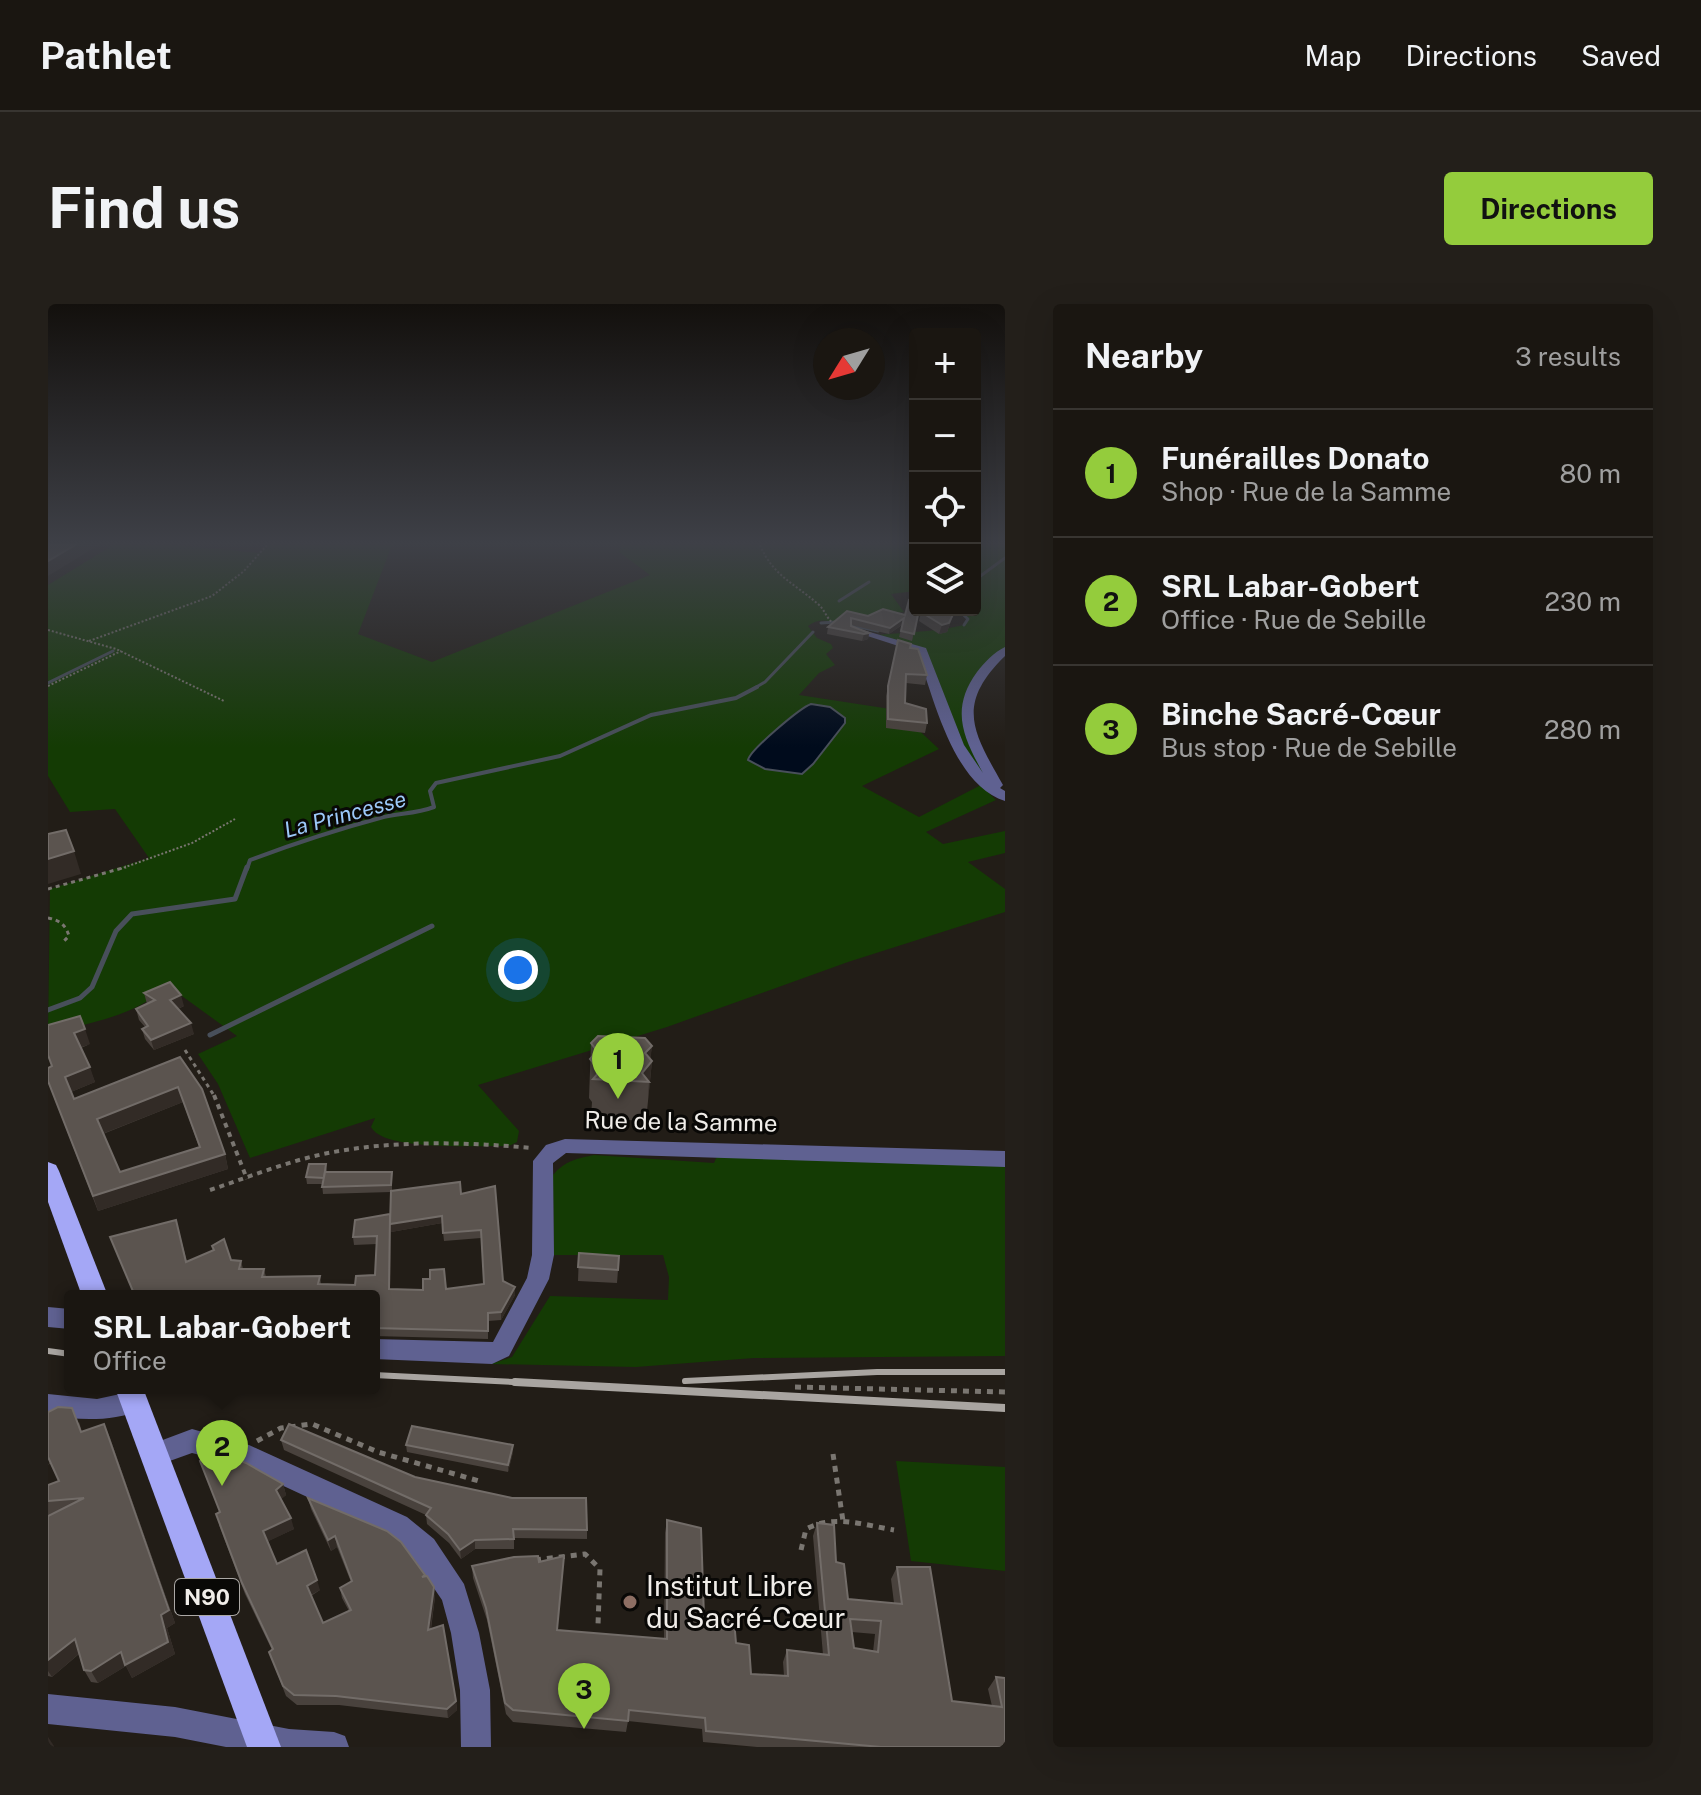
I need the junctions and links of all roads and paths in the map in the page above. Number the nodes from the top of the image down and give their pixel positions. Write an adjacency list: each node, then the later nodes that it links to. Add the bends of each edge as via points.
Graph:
1 (167, 612): 6 (path)
2 (824, 612): 3 (path)
3 (833, 623)
4 (856, 629): 11 (street, via 922,650 957,745 984,785)
5 (48, 630): 6 (path)
6 (89, 641): 8 (path)
7 (1005, 650): 11 (street, via 975,682 966,713 968,730)
8 (121, 651): 9 (path); 10 (path)
9 (48, 686)
10 (224, 701)
11 (1003, 796)
12 (235, 819): 13 (path, via 158,855)
13 (48, 889)
14 (48, 918): 15 (path, via 68,928)
15 (62, 943)
16 (185, 1050): 20 (path, via 211,1087)
17 (553, 1150): 18 (street, Rue de la Samme, via 593,1145); 20 (path, via 386,1146 326,1153); 23 (street, Rue de la Samme, via 541,1168 543,1255 538,1279 501,1349 492,1354)
18 (1005, 1159)
19 (48, 1171): 22 (main road)
20 (247, 1179): 21 (path)
21 (210, 1190)
22 (93, 1290)
23 (380, 1349)
24 (795, 1387): 25 (path)
25 (1005, 1392)
26 (132, 1395): 27 (street, via 97,1410); 30 (main road, N90)
27 (48, 1405)
28 (240, 1453): 30 (street, via 192,1441); 31 (path, via 281,1428 312,1424 378,1452); 40 (street, via 398,1526 436,1563 454,1594 465,1633 475,1690)
29 (833, 1454): 32 (path)
30 (153, 1455): 38 (main road, N90)
31 (479, 1481)
32 (843, 1521): 33 (path); 34 (path, via 815,1522 806,1529)
33 (894, 1530)
34 (801, 1550)
35 (522, 1561): 36 (path, via 585,1554 600,1569)
36 (598, 1625)
37 (48, 1709): 38 (street, via 175,1722)
38 (262, 1743): 39 (street)
39 (334, 1747)
40 (476, 1747)

